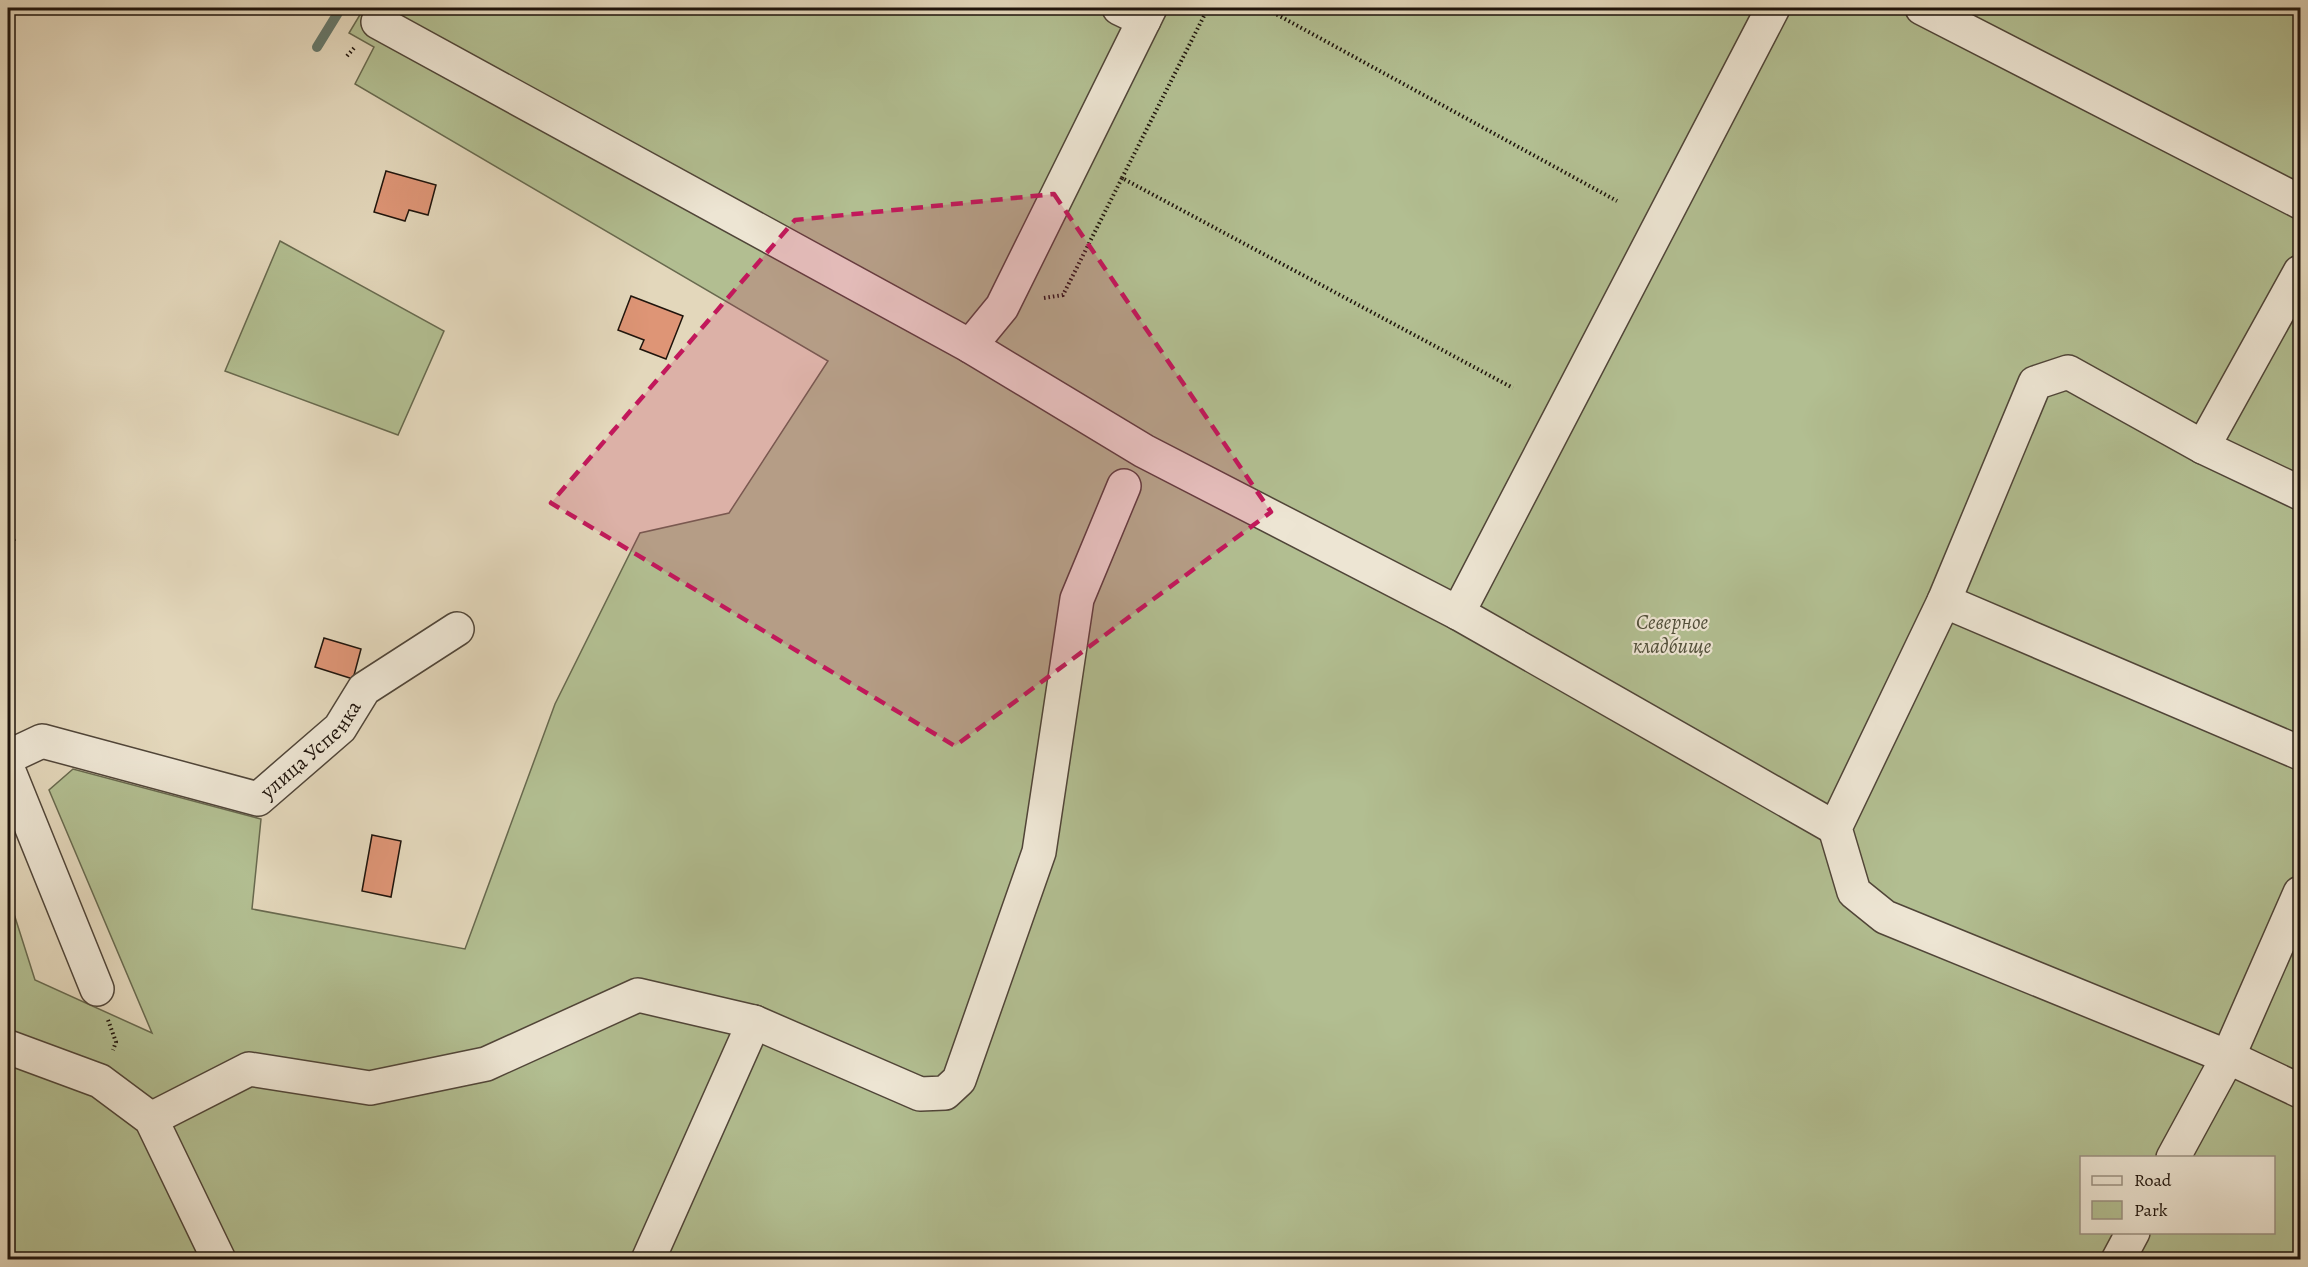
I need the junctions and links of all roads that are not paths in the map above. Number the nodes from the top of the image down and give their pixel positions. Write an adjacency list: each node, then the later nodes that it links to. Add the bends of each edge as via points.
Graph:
1 (1773, 8): 12 (street)
2 (1922, 8): 5 (street)
3 (1137, 12): 7 (street, via 1002,307)
4 (378, 22): 7 (street)
5 (2301, 202)
6 (2301, 272): 8 (street)
7 (970, 346): 12 (street, via 1144,451)
8 (2204, 447): 10 (street); 11 (street, via 2068,372 2035,383)
9 (1124, 486): 20 (street, via 1077,599 1039,852 958,1080 945,1093 920,1094)
10 (2301, 493)
11 (1944, 601): 14 (street); 17 (street)
12 (1458, 613): 17 (street)
13 (457, 629): 15 (street, улица Успенка, via 364,689 340,728 258,799 42,741)
14 (2301, 753)
15 (8, 757)
16 (8, 769): 19 (street)
17 (1835, 828): 22 (street, via 1854,892 1885,917)
18 (2301, 893): 22 (street)
19 (96, 989)
20 (754, 1022): 24 (street, via 639,995 486,1064 370,1088 249,1069); 28 (street)
21 (8, 1047): 24 (street, via 100,1081)
22 (2228, 1057): 23 (street); 25 (street)
23 (2301, 1091)
24 (151, 1119): 27 (street)
25 (2174, 1156)
26 (2132, 1234): 29 (street)
27 (219, 1260)
28 (648, 1260)
29 (2118, 1260)

